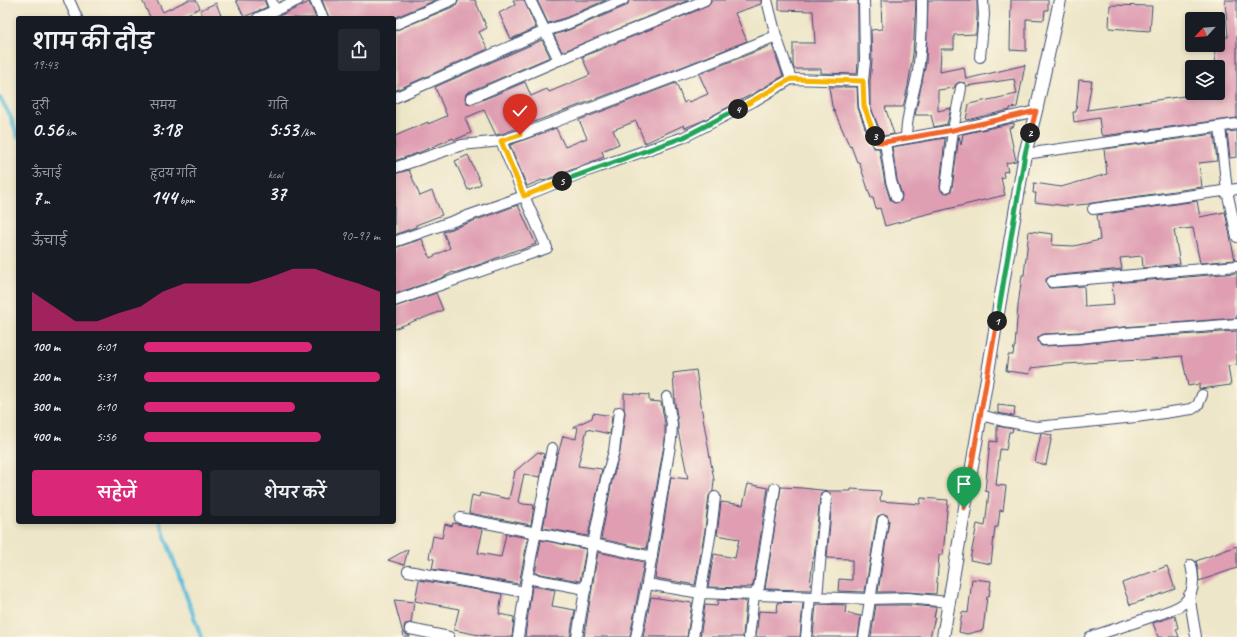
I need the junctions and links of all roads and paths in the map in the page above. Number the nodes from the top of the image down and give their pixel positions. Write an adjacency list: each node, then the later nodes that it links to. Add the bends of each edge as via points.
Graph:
1 (69, 0): 15 (street)
2 (271, 0): 14 (street)
3 (298, 0): 14 (street)
4 (315, 0): 17 (street)
5 (452, 0): 18 (street)
6 (530, 0): 19 (street)
7 (623, 0): 19 (street)
8 (705, 0): 22 (street)
9 (767, 0): 20 (street)
10 (864, 0): 24 (street)
11 (922, 0): 32 (street, via 918,70 908,112)
12 (984, 0): 21 (street)
13 (1060, 0): 28 (street)
14 (275, 10): 16 (street)
15 (76, 16)
16 (262, 16)
17 (322, 16)
18 (396, 24)
19 (545, 31): 22 (street); 26 (street)
20 (776, 36): 23 (street); 33 (street, via 664,81)
21 (980, 57)
22 (559, 60): 27 (street)
23 (791, 79): 24 (street); 39 (street, via 684,137)
24 (863, 81): 34 (street, via 864,106 877,142)
25 (961, 88): 31 (street)
26 (396, 97)
27 (471, 98)
28 (1036, 111): 31 (street); 35 (street)
29 (1237, 124): 30 (street)
30 (1220, 127): 35 (street); 38 (street)
31 (953, 130): 32 (street); 37 (street)
32 (906, 138): 34 (street)
33 (501, 141): 36 (street, via 462,145); 39 (street)
34 (885, 142): 40 (street, via 890,181)
35 (1025, 154): 52 (street)
36 (396, 167)
37 (946, 187)
38 (1232, 190): 41 (street); 42 (street)
39 (524, 196): 43 (street); 46 (street, via 547,248)
40 (896, 197)
41 (1093, 209)
42 (1237, 237)
43 (396, 241)
44 (1237, 266): 45 (street)
45 (1052, 282)
46 (396, 300)
47 (1237, 324): 48 (street)
48 (1044, 340)
49 (1202, 395): 52 (street, via 1198,405 1192,409 1070,425 1037,427)
50 (667, 397): 61 (street, via 672,424 671,440)
51 (620, 412): 60 (street)
52 (981, 415): 73 (street)
53 (552, 448): 59 (street)
54 (775, 488): 69 (street, via 759,587)
55 (715, 497): 68 (street, via 712,531)
56 (826, 498): 71 (street)
57 (460, 518): 59 (street)
58 (883, 520): 72 (street)
59 (536, 533): 60 (street); 64 (street)
60 (593, 544): 61 (street); 66 (street)
61 (652, 557): 65 (street)
62 (1191, 565): 70 (street, via 1194,576)
63 (408, 571): 67 (street)
64 (527, 578): 66 (street); 67 (street)
65 (647, 584): 68 (street); 78 (street)
66 (586, 589): 77 (street)
67 (525, 592): 76 (street)
68 (700, 593): 69 (street); 79 (street)
69 (754, 595): 71 (street); 80 (street)
70 (1189, 595): 84 (street, via 1184,603 1168,611); 85 (street)
71 (813, 597): 72 (street); 81 (street)
72 (869, 599): 73 (street, via 908,598); 82 (street)
73 (948, 602): 83 (street)
74 (410, 629): 75 (street)
75 (449, 637)
76 (518, 637)
77 (577, 637)
78 (636, 637)
79 (693, 637)
80 (749, 637)
81 (806, 637)
82 (864, 637)
83 (943, 637)
84 (1090, 637)
85 (1196, 637)

